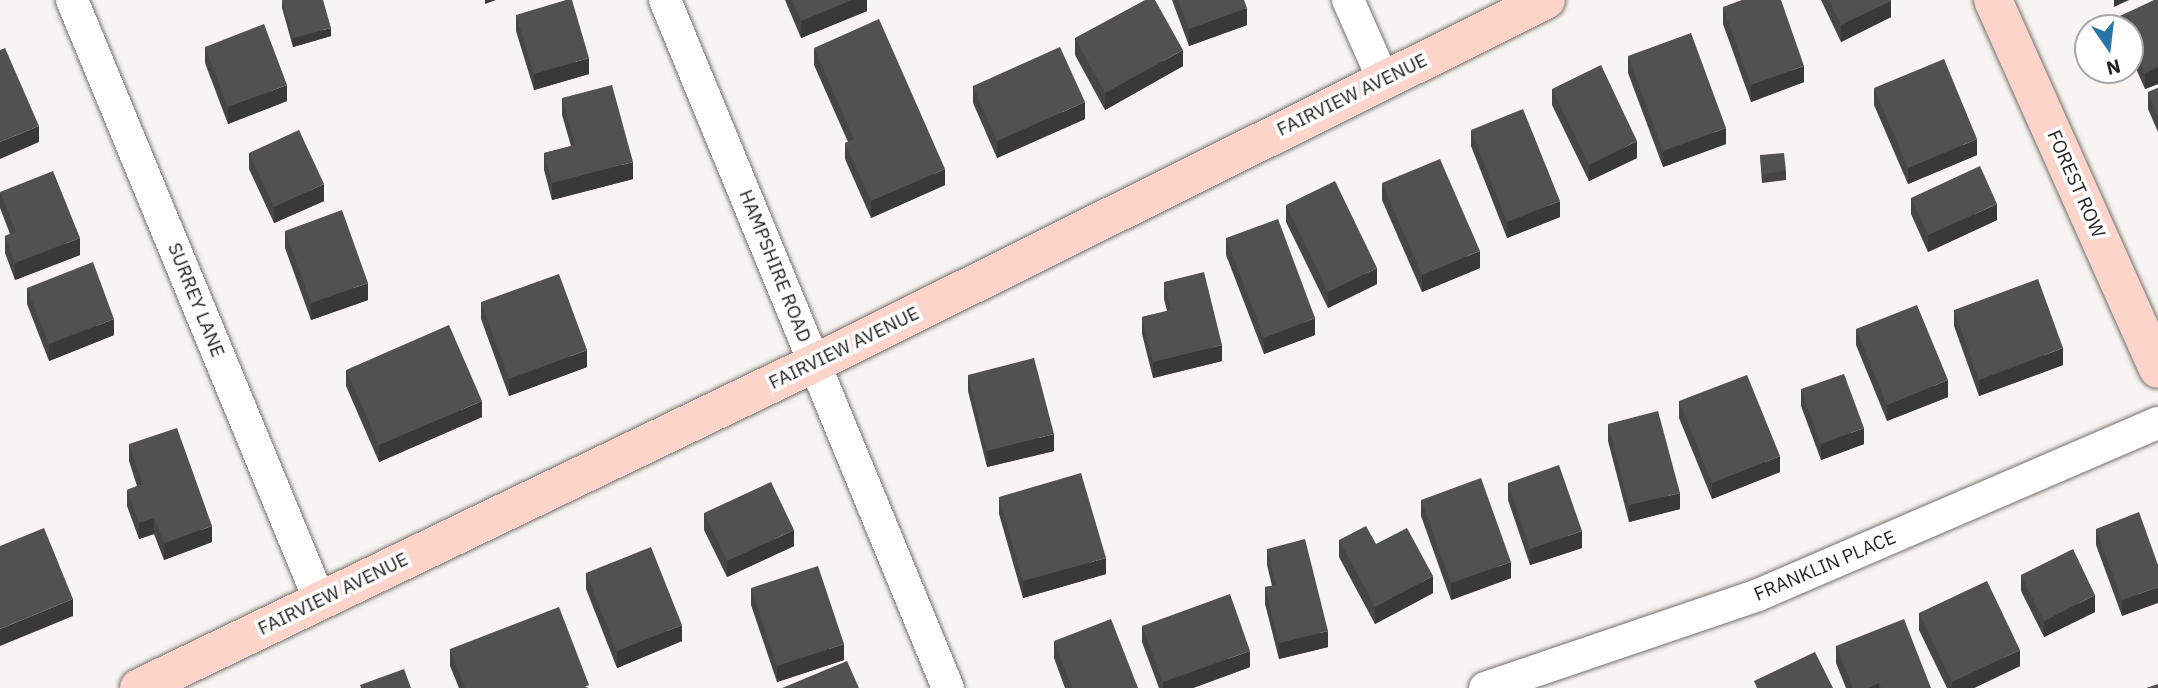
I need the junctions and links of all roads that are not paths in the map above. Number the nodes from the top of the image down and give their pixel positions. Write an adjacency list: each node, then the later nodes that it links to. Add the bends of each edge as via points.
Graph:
1 (72, 0): 10 (street, SURREY LANE)
2 (665, 0): 7 (street, HAMPSHIRE ROAD)
3 (1348, 0): 6 (street)
4 (1546, 0): 6 (street, FAIRVIEW AVENUE)
5 (1993, 0): 8 (street, FOREST ROW)
6 (1384, 79): 7 (street, FAIRVIEW AVENUE)
7 (815, 363): 10 (street, FAIRVIEW AVENUE); 13 (street, HAMPSHIRE ROAD)
8 (2158, 369)
9 (2158, 424): 11 (street, FRANKLIN PLACE, via 1758,595)
10 (320, 601): 12 (street, FAIRVIEW AVENUE)
11 (1547, 678): 14 (street, FRANKLIN PLACE)
12 (139, 688)
13 (948, 688)
14 (1485, 688)

